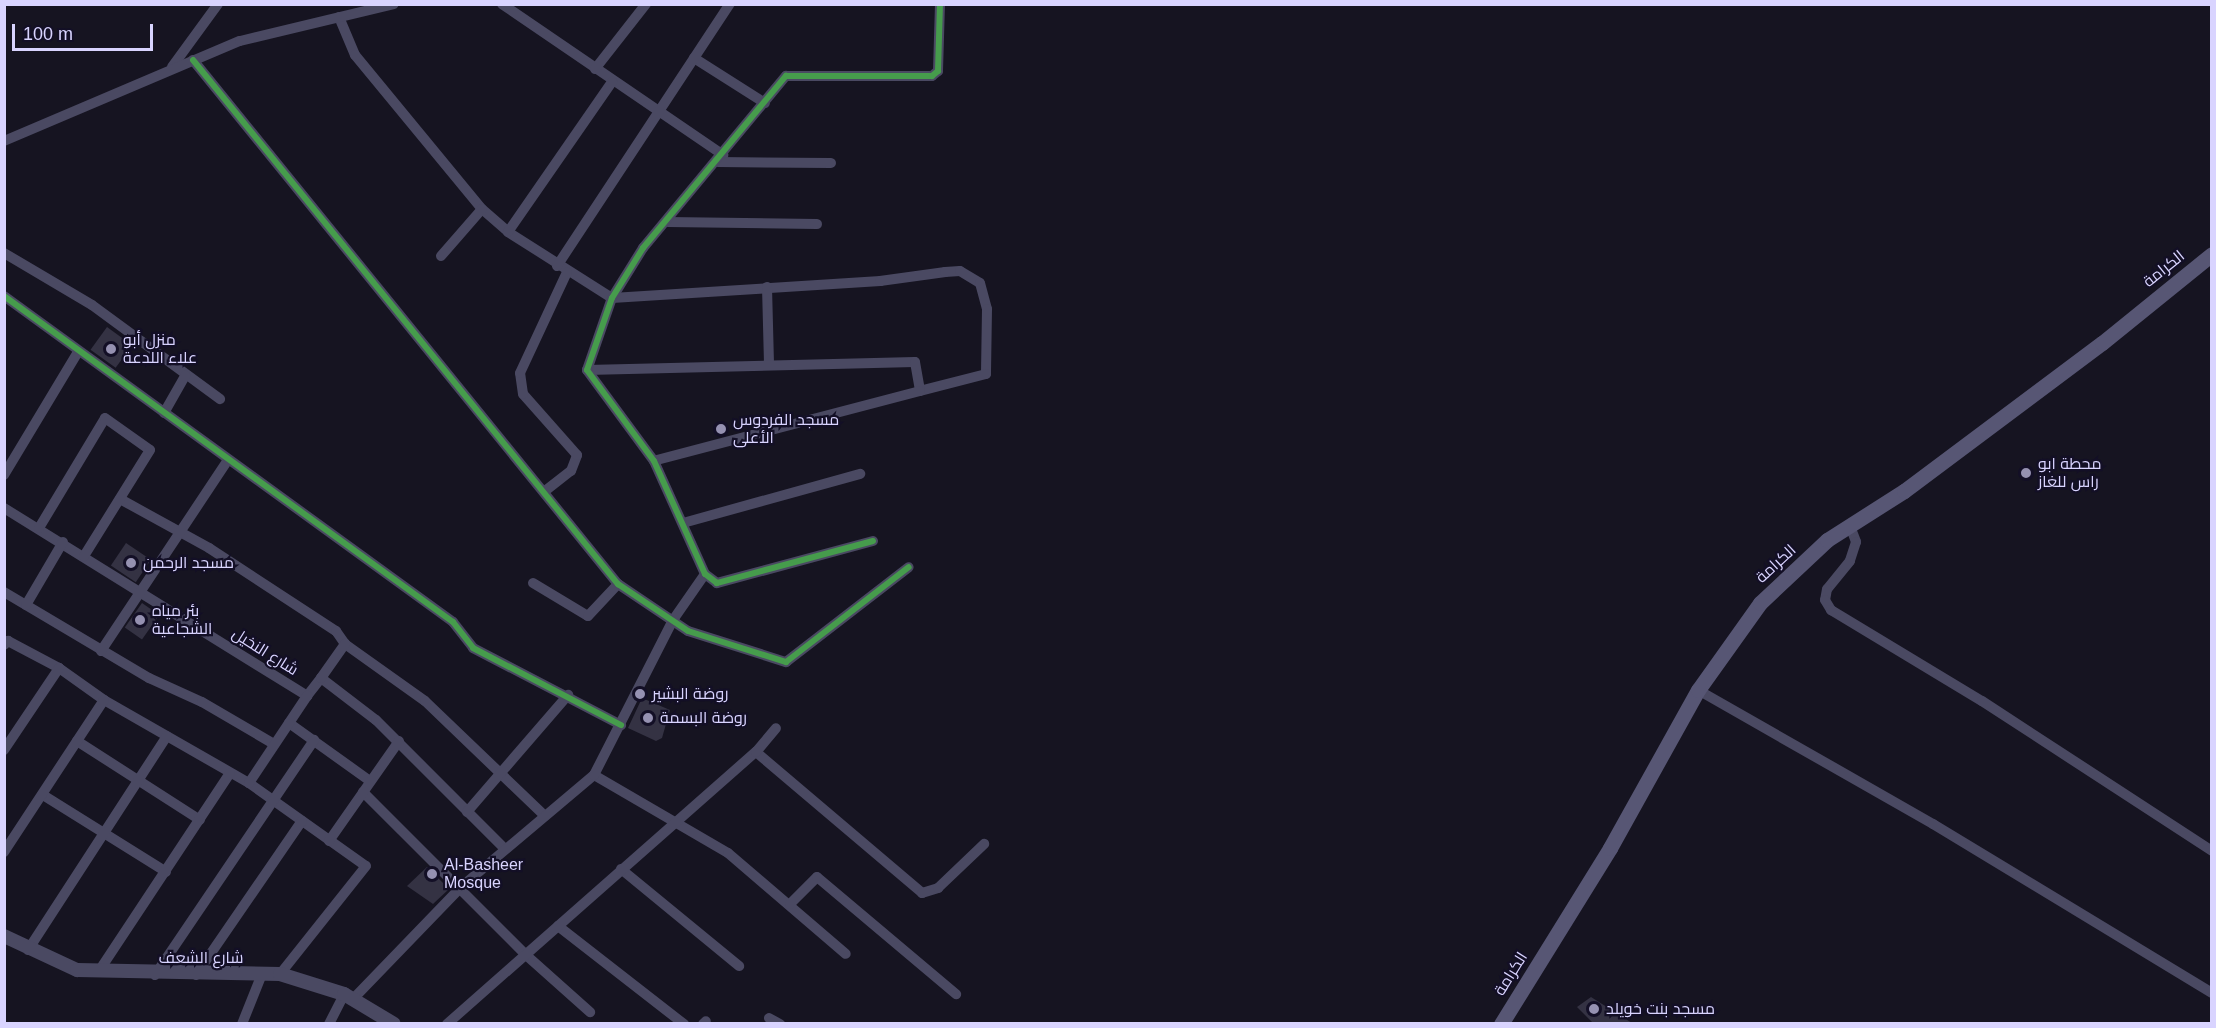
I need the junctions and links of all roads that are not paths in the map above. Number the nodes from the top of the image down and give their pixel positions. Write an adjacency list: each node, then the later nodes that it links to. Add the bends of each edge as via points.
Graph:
1 (218, 4): 10 (street)
2 (394, 4): 7 (street)
3 (501, 4): 11 (street)
4 (646, 4): 11 (street)
5 (730, 4): 8 (street)
6 (940, 4): 13 (street, via 938,71 932,76 786,75)
7 (339, 17): 9 (street, via 240,41); 18 (street, via 355,55)
8 (694, 58): 13 (street); 14 (street)
9 (193, 60): 10 (street); 40 (street)
10 (172, 68): 15 (street)
11 (595, 69): 12 (street)
12 (612, 82): 14 (street); 21 (street)
13 (765, 103): 16 (street)
14 (656, 111): 16 (street); 25 (street)
15 (4, 141)
16 (721, 158): 17 (street); 19 (street)
17 (831, 163)
18 (482, 208): 21 (street); 24 (street)
19 (668, 222): 20 (street); 28 (street, via 643,248)
20 (817, 224)
21 (508, 232): 25 (street)
22 (4, 253): 32 (street, via 92,305)
23 (2211, 254): 44 (main road, الكرامة, via 2103,343)
24 (441, 256)
25 (562, 269): 28 (street); 40 (street, via 520,373 523,394 577,455 571,471)
26 (768, 287): 28 (street); 30 (street); 33 (street, via 880,281 960,271 980,283 987,309 986,374)
27 (4, 296): 29 (street)
28 (612, 298): 31 (street)
29 (78, 352): 35 (street); 39 (street)
30 (769, 364): 31 (street); 33 (street, via 915,362)
31 (587, 370): 37 (street)
32 (185, 376): 34 (street); 35 (street)
33 (920, 391): 37 (street)
34 (220, 399)
35 (164, 413): 36 (street)
36 (228, 460): 46 (street); 64 (street, via 453,622 473,648)
37 (654, 461): 43 (street)
38 (860, 474): 43 (street)
39 (4, 475)
40 (545, 490): 53 (street)
41 (120, 499): 45 (street, via 150,450 105,418); 46 (street); 49 (street)
42 (4, 508): 45 (street, شارع النخيل)
43 (682, 523): 51 (street)
44 (1850, 526): 63 (main road, الكرامة, via 1827,540 1760,603); 95 (street, via 1856,542 1850,561 1827,589 1825,600 1831,610 1982,700)
45 (39, 528): 48 (street, شارع النخيل)
46 (180, 531): 54 (street); 58 (street, via 336,631)
47 (873, 541): 51 (street, via 717,583)
48 (63, 542): 49 (street, شارع النخيل); 56 (street)
49 (84, 556): 54 (street, شارع النخيل)
50 (909, 567): 57 (street, via 786,662 688,631)
51 (705, 574): 57 (street)
52 (532, 583): 53 (street, via 588,616)
53 (618, 584): 57 (street)
54 (143, 591): 60 (street); 65 (street, شارع النخيل)
55 (4, 592): 56 (street)
56 (26, 605): 60 (street)
57 (673, 620): 68 (street)
58 (345, 644): 62 (street); 78 (street, via 425,701)
59 (4, 645): 61 (street, via 8,641)
60 (101, 651): 74 (street)
61 (59, 668): 66 (street); 75 (street)
62 (321, 678): 65 (street, شارع النخيل); 73 (street, شارع النخيل)
63 (1698, 690): 112 (street); 123 (main road, الكرامة, via 1610,848)
64 (567, 695): 68 (street); 78 (street)
65 (307, 696): 67 (street)
66 (104, 700): 70 (street); 72 (street)
67 (289, 723): 71 (street); 74 (street)
68 (621, 725): 79 (street)
69 (776, 728): 76 (street)
70 (167, 736): 77 (street); 80 (street)
71 (314, 740): 81 (street); 85 (street)
72 (77, 741): 80 (street); 84 (street)
73 (399, 741): 81 (street); 86 (street, شارع النخيل)
74 (274, 744): 82 (street)
75 (4, 750)
76 (756, 752): 88 (street); 93 (street, via 922,893 938,888)
77 (230, 773): 82 (street); 89 (street)
78 (502, 775): 86 (street); 87 (street)
79 (594, 775): 87 (street); 88 (street)
80 (142, 780): 89 (street); 91 (street)
81 (370, 781): 83 (street)
82 (249, 783): 85 (street)
83 (363, 792): 92 (street); 99 (street)
84 (43, 795): 91 (street); 96 (street)
85 (274, 800): 90 (street); 110 (street)
86 (467, 812): 94 (street, شارع النخيل)
87 (545, 816): 94 (street)
88 (676, 819): 97 (street); 100 (street, via 728,853)
89 (200, 820): 98 (street)
90 (302, 821): 92 (street); 111 (street)
91 (106, 836): 98 (street); 103 (street)
92 (329, 841): 109 (street, via 366,866)
93 (984, 844)
94 (506, 849): 99 (street)
95 (2211, 851)
96 (4, 852)
97 (621, 869): 101 (street); 106 (street)
98 (166, 872): 107 (street)
99 (461, 888): 105 (street); 114 (street)
100 (790, 904): 104 (street); 113 (street, via 817,877)
101 (558, 926): 105 (street); 121 (street)
102 (4, 936): 103 (street, شارع الشعف)
103 (28, 950): 107 (street, شارع الشعف, via 77,970)
104 (846, 954)
105 (526, 955): 115 (street); 120 (street)
106 (739, 966)
107 (99, 971): 110 (street, شارع الشعف)
108 (262, 974): 109 (street, شارع الشعف); 111 (street, شارع الشعف); 117 (street)
109 (280, 974): 114 (street, شارع الشعف)
110 (155, 975): 111 (street, شارع الشعف)
111 (196, 975)
112 (2211, 993)
113 (956, 994)
114 (348, 997): 118 (street); 119 (street, شارع الشعف)
115 (590, 1012)
116 (769, 1018): 122 (street)
117 (242, 1023)
118 (329, 1023)
119 (394, 1023)
120 (447, 1023)
121 (684, 1023)
122 (780, 1023)
123 (1501, 1023)

